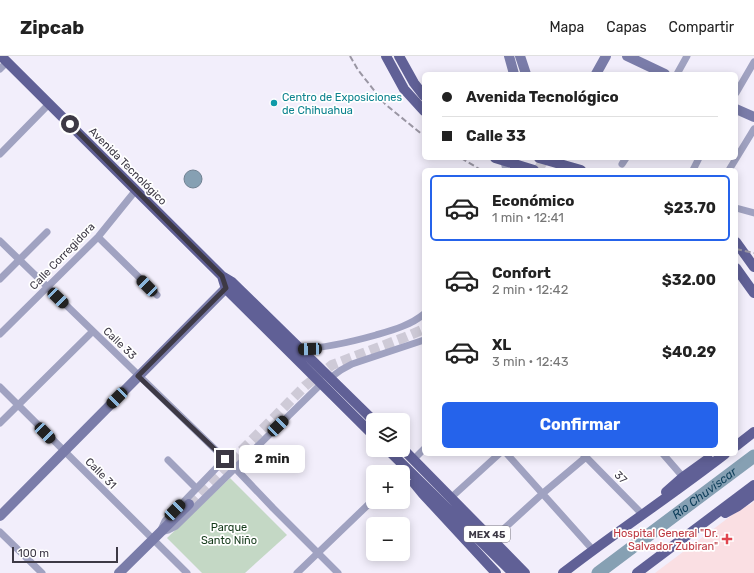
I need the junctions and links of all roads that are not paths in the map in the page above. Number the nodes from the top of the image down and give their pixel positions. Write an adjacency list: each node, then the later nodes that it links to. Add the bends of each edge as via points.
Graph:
1 (386, 56): 18 (main road, via 404,89)
2 (399, 56): 16 (main road)
3 (509, 56): 10 (main road)
4 (520, 56): 11 (main road)
5 (606, 56): 12 (main road)
6 (627, 56): 13 (main road)
7 (687, 56): 14 (street)
8 (3, 62): 17 (main road, Avenida Tecnológico)
9 (754, 62): 15 (street)
10 (513, 72)
11 (525, 72)
12 (597, 72)
13 (661, 72)
14 (678, 72)
15 (738, 90)
16 (422, 93)
17 (49, 104): 22 (street); 28 (main road, Avenida Tecnológico)
18 (422, 109)
19 (738, 109): 20 (main road)
20 (754, 117)
21 (754, 129): 23 (street)
22 (0, 154)
23 (738, 155)
24 (547, 160): 27 (main road)
25 (502, 163): 26 (main road)
26 (525, 168)
27 (575, 168)
28 (136, 190): 32 (street, Calle Corregidora); 39 (main road, Avenida Tecnológico)
29 (738, 209): 30 (street)
30 (754, 213)
31 (47, 232): 35 (street)
32 (98, 237): 40 (street, Calle Corregidora); 42 (street)
33 (0, 241): 35 (street, Calle 33)
34 (738, 245): 36 (main road)
35 (19, 260): 38 (street); 40 (street, Calle 33)
36 (754, 267)
37 (738, 271): 41 (main road)
38 (0, 278)
39 (229, 285): 47 (main road, Avenida Tecnológico); 48 (main road); 49 (main road, Avenida Tecnológico)
40 (47, 287): 44 (street, Calle 33); 45 (street, Calle Corregidora)
41 (754, 293)
42 (157, 296)
43 (422, 316): 47 (street, via 397,328 338,346)
44 (92, 332): 48 (street, Calle 33); 51 (street)
45 (0, 334)
46 (422, 341): 49 (street, via 352,364)
47 (301, 349): 49 (main road, Avenida Tecnológico)
48 (138, 376): 59 (main road); 77 (street, Calle 33, via 225,459)
49 (326, 381): 52 (main road, Avenida Tecnológico); 55 (main road, Avenida Tecnológico); 72 (street)
50 (0, 387): 51 (street, Calle 31)
51 (18, 405): 53 (street); 59 (street, Calle 31)
52 (366, 414)
53 (0, 423)
54 (754, 425): 57 (main road)
55 (366, 427)
56 (754, 432): 58 (main road)
57 (738, 437)
58 (738, 444)
59 (64, 451): 85 (main road); 89 (street, Calle 31)
60 (422, 452): 70 (street)
61 (410, 456): 70 (main road)
62 (497, 456): 80 (street)
63 (509, 456): 79 (street)
64 (585, 456): 79 (street); 84 (street, 37)
65 (665, 456): 75 (street)
66 (711, 456): 75 (main road)
67 (722, 456): 82 (main road)
68 (394, 457): 71 (main road, MEX 45)
69 (168, 460): 77 (street)
70 (416, 462): 80 (main road, via 432,471)
71 (402, 465)
72 (235, 468): 87 (street, via 176,526); 91 (street)
73 (410, 473): 80 (main road, MEX 45)
74 (410, 476): 97 (main road, via 423,494)
75 (683, 477): 82 (main road, via 664,493)
76 (754, 485): 78 (main road)
77 (196, 488): 87 (street, via 165,521)
78 (749, 493): 102 (main road)
79 (542, 494): 88 (street); 90 (street)
80 (448, 497): 88 (main road); 98 (main road, MEX 45); 99 (main road, MEX 45)
81 (189, 504): 87 (main road)
82 (657, 505): 84 (main road)
83 (366, 507): 91 (street)
84 (643, 515): 90 (main road)
85 (0, 516)
86 (0, 532): 92 (street)
87 (160, 532): 89 (main road)
88 (497, 535): 100 (main road)
89 (152, 539): 93 (main road); 94 (street, Calle 31)
90 (592, 550): 101 (main road)
91 (317, 553): 95 (street); 96 (street)
92 (37, 571)
93 (119, 573)
94 (186, 573)
95 (296, 573)
96 (338, 573)
97 (496, 573)
98 (513, 573)
99 (525, 573)
100 (534, 573)
101 (563, 573)
102 (637, 573)

